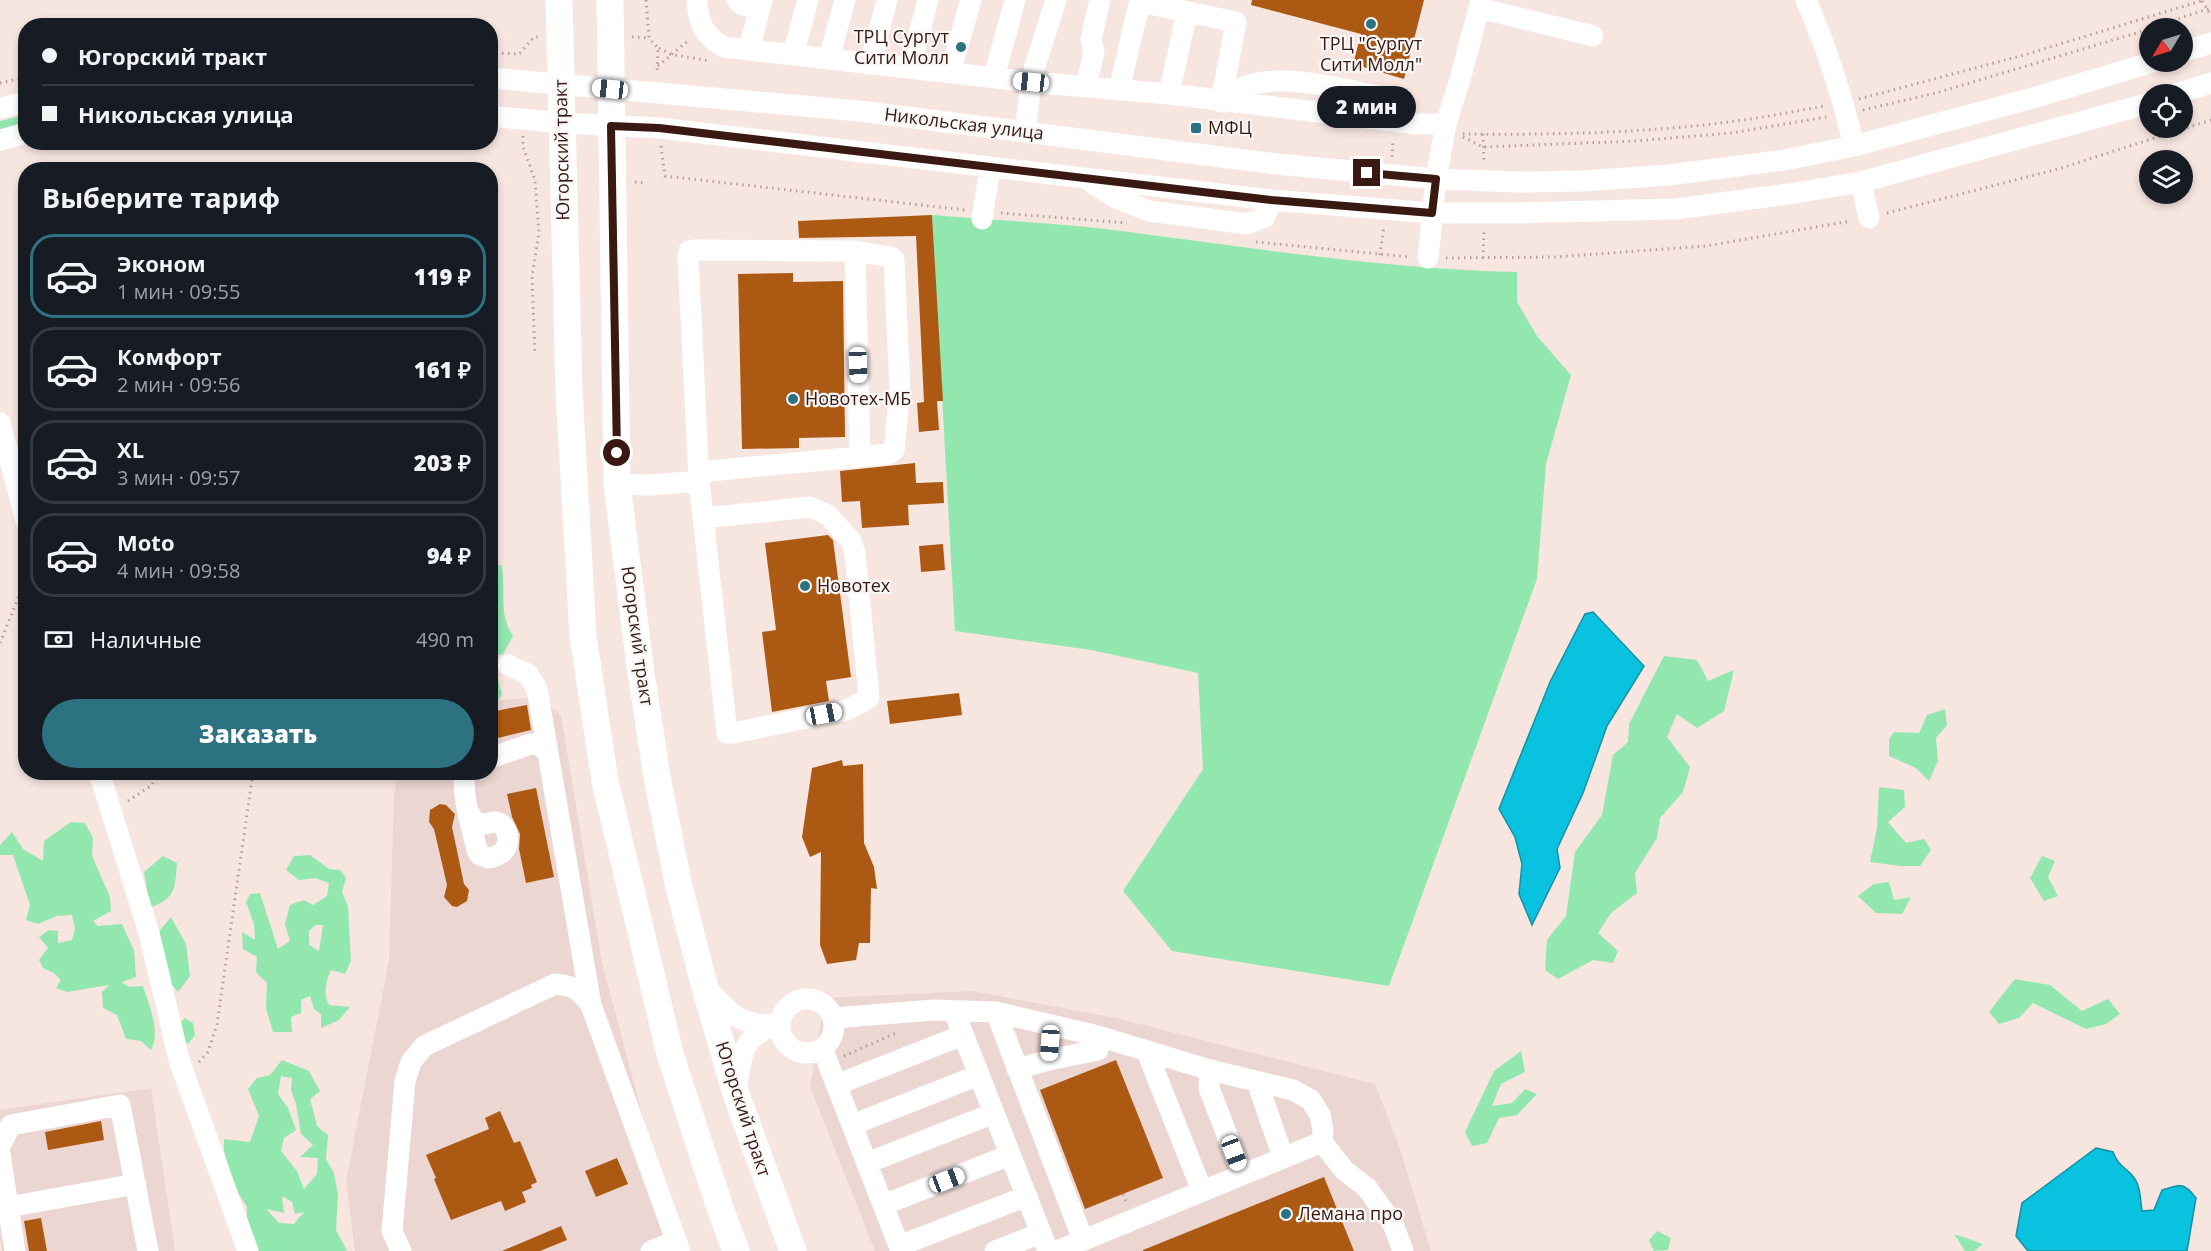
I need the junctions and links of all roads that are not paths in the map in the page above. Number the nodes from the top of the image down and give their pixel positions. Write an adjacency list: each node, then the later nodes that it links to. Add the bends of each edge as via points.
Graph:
1 (559, 0): 32 (main road, Югорский тракт)
2 (610, 0): 35 (main road, Югорский тракт)
3 (697, 0): 21 (street, via 702,28 713,41 724,47)
4 (737, 0): 16 (street, via 741,4)
5 (808, 0): 22 (street)
6 (845, 0): 23 (street)
7 (887, 0): 25 (street)
8 (928, 0): 28 (street)
9 (970, 0): 24 (street)
10 (1015, 0): 26 (street)
11 (1056, 0): 29 (street)
12 (1100, 0): 33 (street, via 1090,39 1094,52)
13 (1806, 0): 50 (street, via 1823,39)
14 (1140, 1): 17 (street); 36 (street)
15 (1480, 4): 18 (street); 46 (street)
16 (760, 5): 21 (street)
17 (1188, 12): 37 (street); 39 (street, via 1236,22)
18 (1593, 36)
19 (2211, 43): 20 (street)
20 (2193, 49)
21 (749, 50): 22 (street)
22 (793, 55): 23 (street)
23 (829, 60): 25 (street)
24 (954, 62)
25 (870, 64): 28 (street)
26 (998, 66)
27 (2139, 66): 50 (street, Никольская улица)
28 (910, 69): 29 (street)
29 (1033, 76): 33 (street); 47 (street)
30 (498, 79): 32 (street, Никольская улица)
31 (2211, 83): 34 (street)
32 (561, 84): 35 (street, Никольская улица); 44 (main road, Югорский тракт)
33 (1086, 86): 36 (street)
34 (2193, 88)
35 (610, 89): 45 (main road, Югорский тракт); 47 (street, Никольская улица, via 860,111)
36 (1119, 90): 37 (street)
37 (1170, 94): 39 (street)
38 (1379, 96): 39 (street, via 1275,82 1248,85)
39 (1221, 102): 46 (street)
40 (18, 104): 42 (street)
41 (2139, 105): 53 (street)
42 (0, 108)
43 (498, 117): 44 (street)
44 (562, 123): 45 (street); 112 (main road, Югорский тракт, via 569,392 583,636 605,781 670,1054)
45 (611, 126): 51 (street, via 659,128); 62 (main road, Югорский тракт)
46 (1451, 129): 52 (street)
47 (1025, 131): 52 (street, Никольская улица, via 1277,165)
48 (18, 135): 49 (street)
49 (0, 140)
50 (1854, 146): 52 (street, Никольская улица, via 1785,160 1669,175 1518,182)
51 (990, 168): 54 (street, via 1271,200); 56 (street)
52 (1436, 179): 54 (street)
53 (1862, 182): 54 (street, via 1676,209); 55 (street)
54 (1432, 213): 58 (street)
55 (1869, 218)
56 (982, 219)
57 (855, 251): 60 (street); 60 (street, via 887,255 894,260 900,390 894,450); 61 (street, via 688,251)
58 (1428, 258)
59 (0, 423): 63 (street)
60 (860, 456): 61 (street)
61 (699, 476): 62 (street, via 651,485); 64 (street)
62 (618, 484): 71 (main road, Югорский тракт, via 657,777)
63 (18, 491)
64 (704, 518): 64 (street, via 810,507 828,515 844,532 855,553 869,698 847,710 728,733)
65 (508, 665): 66 (street, via 528,674 537,689)
66 (547, 752): 67 (street, via 531,744); 72 (street)
67 (498, 755)
68 (102, 780): 109 (street, via 149,933 180,1063)
69 (463, 780): 70 (street)
70 (470, 814)
71 (704, 984): 76 (street, via 731,1015); 88 (main road, Югорский тракт)
72 (591, 1005): 105 (street); 110 (street, via 571,986 555,984 424,1046 411,1062 405,1081 392,1231)
73 (954, 1011): 74 (street); 75 (street); 78 (street)
74 (996, 1012): 77 (street); 83 (street)
75 (833, 1018): 76 (street, via 823,1004 808,999 792,1004); 80 (street, via 833,1034)
76 (777, 1024): 80 (street, via 791,1047 798,1051); 88 (street, via 747,1041)
77 (1052, 1026): 79 (street); 82 (street)
78 (963, 1035): 85 (street); 87 (street)
79 (1098, 1036): 81 (street); 82 (street, via 1098,1050)
80 (822, 1048): 87 (street)
81 (1147, 1052): 84 (street); 99 (street)
82 (1049, 1060): 83 (street)
83 (1017, 1069): 103 (street)
84 (1210, 1070): 86 (street); 97 (street, via 1209,1088)
85 (979, 1075): 89 (street); 90 (street)
86 (1257, 1082): 91 (street, via 1293,1090 1311,1100 1320,1115); 95 (street)
87 (836, 1085): 90 (street)
88 (736, 1094): 113 (main road, Югорский тракт)
89 (994, 1113): 94 (street); 96 (street)
90 (852, 1125): 96 (street)
91 (1322, 1142): 95 (street); 116 (street, via 1344,1170 1367,1188 1393,1224)
92 (0, 1146): 98 (street, via 11,1125 120,1105)
93 (0, 1154): 102 (street)
94 (1010, 1155): 100 (street); 101 (street)
95 (1283, 1157): 97 (street)
96 (867, 1163): 101 (street)
97 (1242, 1174): 99 (street)
98 (136, 1184): 102 (street); 108 (street)
99 (1202, 1191): 103 (street)
100 (1027, 1196): 104 (street); 106 (street)
101 (883, 1205): 106 (street)
102 (8, 1208): 107 (street)
103 (1083, 1240): 115 (street)
104 (1045, 1242): 114 (street)
105 (678, 1246): 111 (street)
106 (901, 1249)
107 (15, 1251)
108 (148, 1251)
109 (248, 1251)
110 (401, 1251)
111 (651, 1251)
112 (736, 1251)
113 (793, 1251)
114 (995, 1251)
115 (1057, 1251)
116 (1403, 1251)

